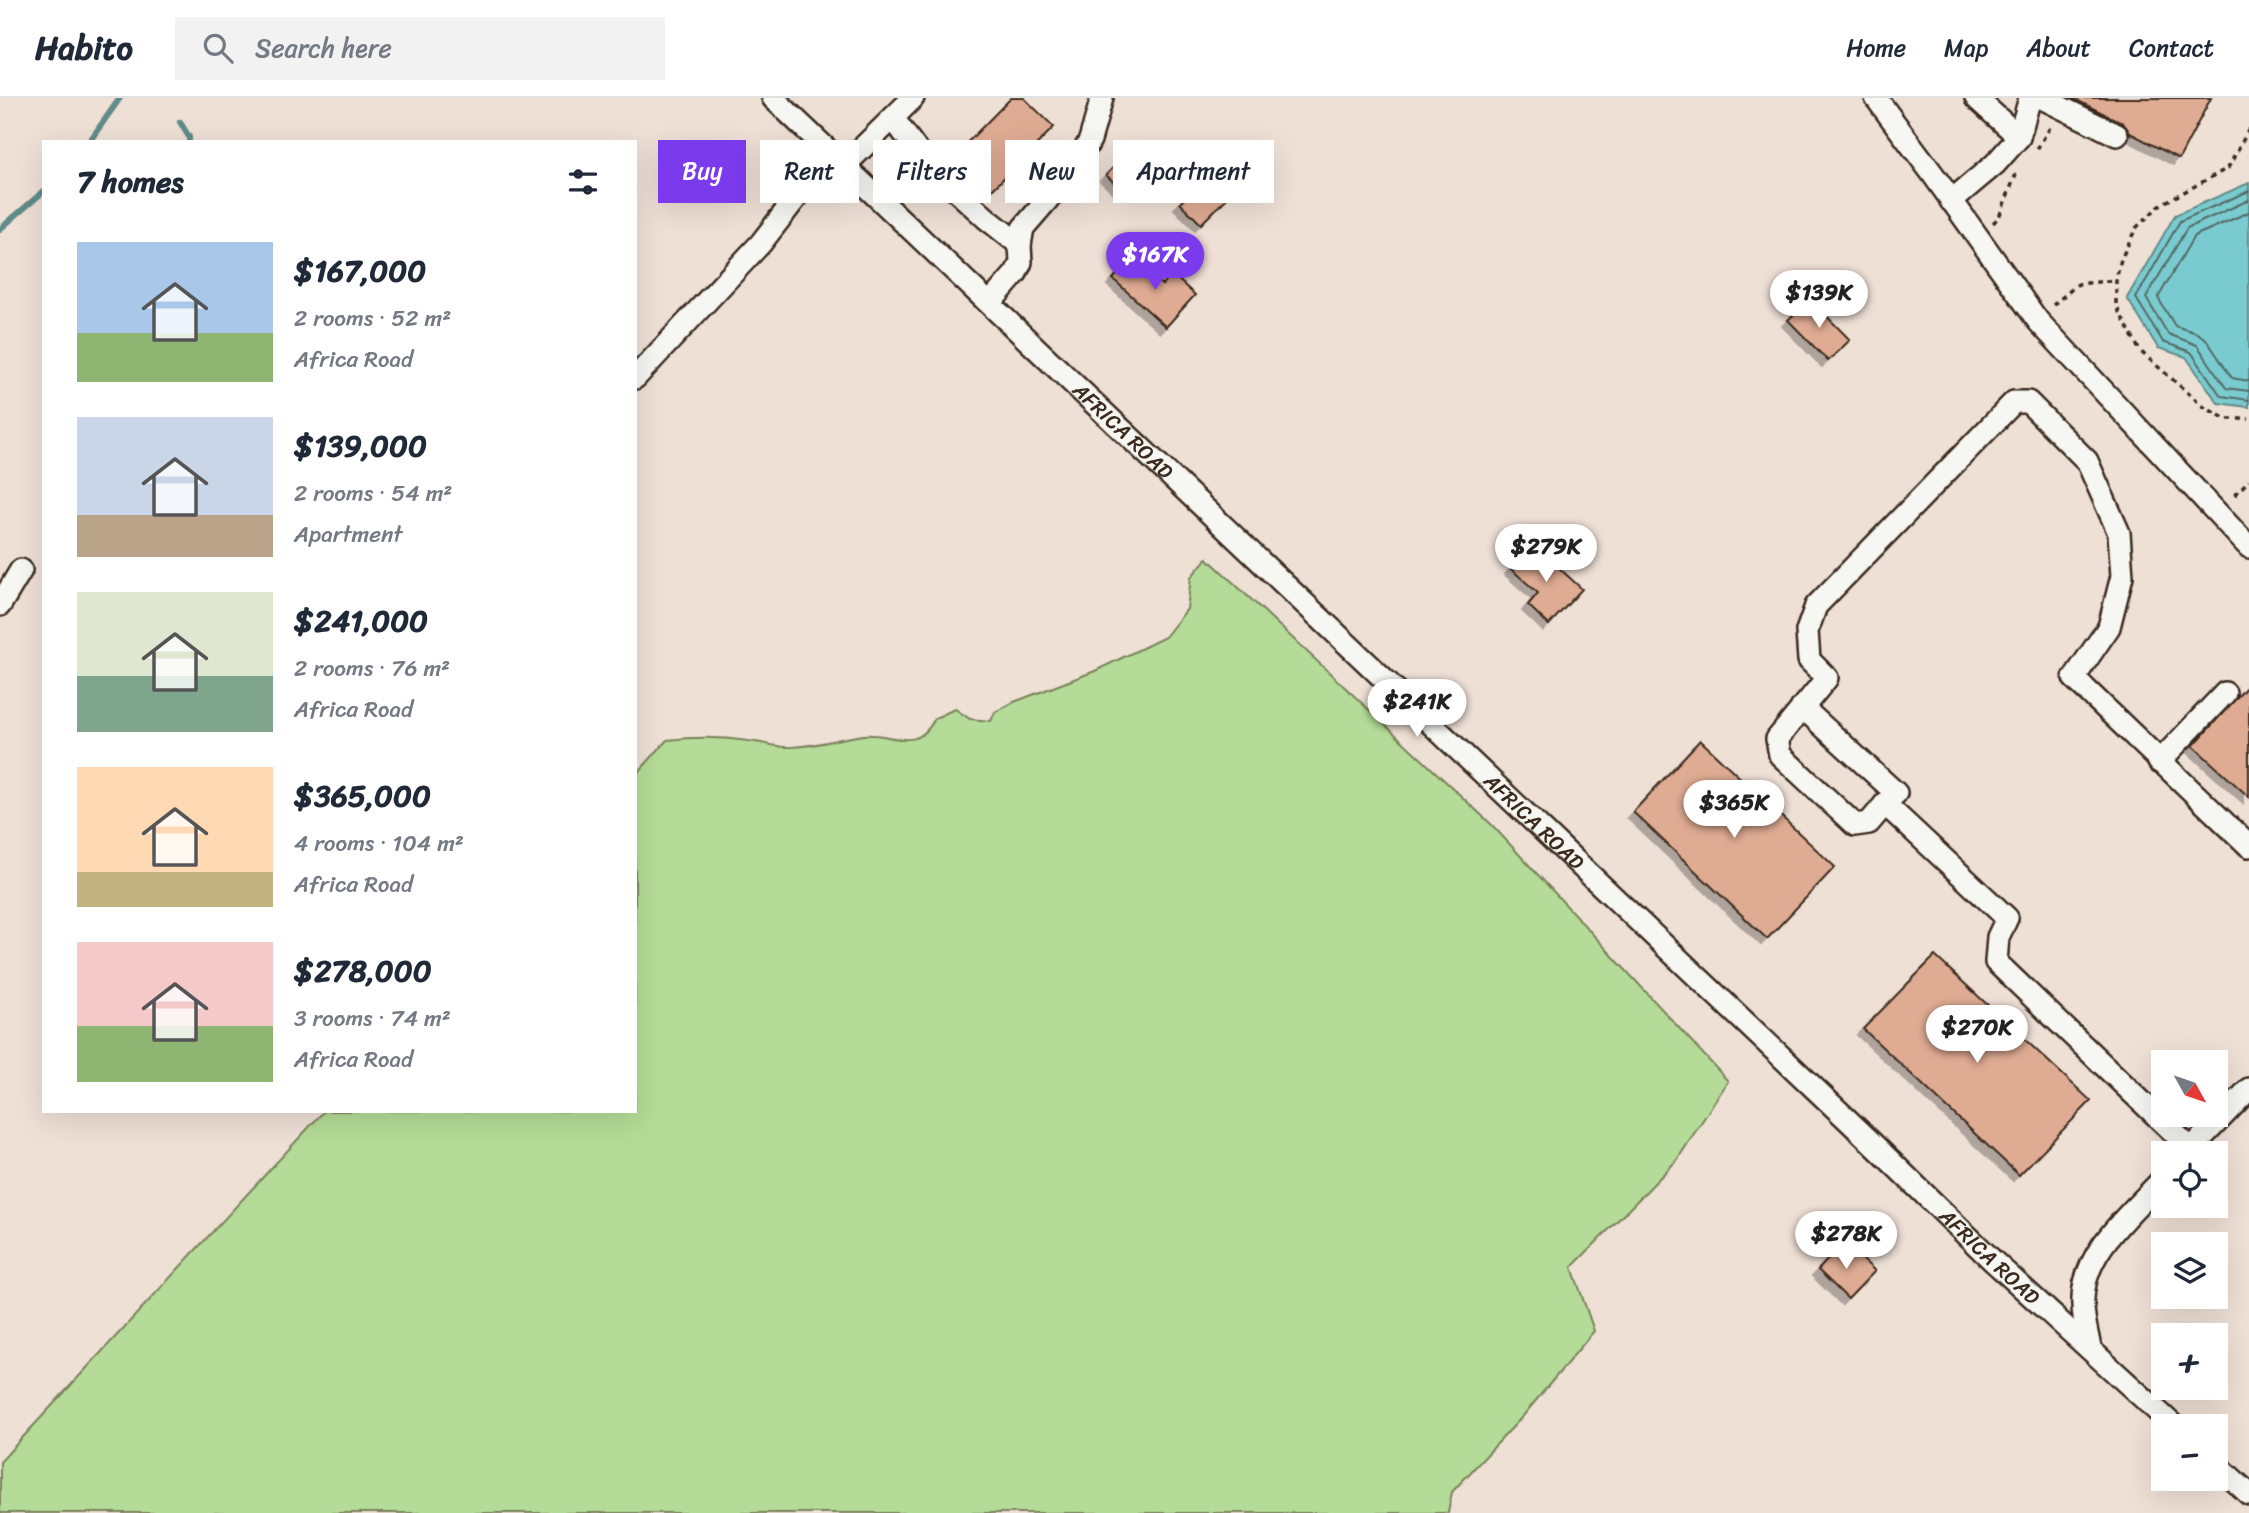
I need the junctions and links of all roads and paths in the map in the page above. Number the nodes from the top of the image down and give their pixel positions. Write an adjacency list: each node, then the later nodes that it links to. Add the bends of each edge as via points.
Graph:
1 (773, 98): 12 (street, AFRICA ROAD)
2 (913, 98): 8 (street)
3 (1102, 98): 20 (street, via 1090,140 1074,169 1023,228)
4 (1876, 98): 17 (street)
5 (1976, 98): 11 (street)
6 (2030, 98): 11 (street)
7 (2050, 102): 10 (street); 14 (path, via 2046,138)
8 (893, 118): 13 (street); 20 (street, via 926,163)
9 (2249, 129): 21 (path, via 2228,168 2160,205 2136,228 2120,259)
10 (2117, 135)
11 (2019, 137): 17 (street)
12 (817, 140)
13 (859, 143)
14 (2033, 154)
15 (2021, 168): 19 (path)
16 (859, 180): 22 (street, AFRICA ROAD)
17 (1951, 201): 28 (street, via 2038,321 2205,500)
18 (797, 203): 24 (street)
19 (1992, 225)
20 (1020, 245): 22 (street, via 1016,273)
21 (2116, 280): 23 (path, via 2078,284); 25 (path, via 2116,306 2140,351 2204,407 2226,419)
22 (990, 303): 41 (street, AFRICA ROAD)
23 (2049, 309)
24 (637, 376)
25 (2249, 419)
26 (2249, 480): 27 (path)
27 (2235, 495)
28 (2241, 521): 29 (street)
29 (2249, 547)
30 (21, 570): 31 (street)
31 (0, 605)
32 (2225, 693): 34 (street)
33 (1802, 707): 34 (street, via 1827,678 1809,660 1807,631 1816,606 2014,402 2028,402 2087,461 2119,533 2122,576 2109,627 2074,678); 35 (street, via 1896,793); 35 (street, via 1776,739 1780,755 1855,825 1869,823)
34 (2159, 762): 36 (street)
35 (1885, 804): 38 (street, via 2007,918 1998,937 1996,962)
36 (2249, 846)
37 (2249, 1089): 39 (street)
38 (2179, 1141)
39 (2199, 1141)
40 (2151, 1192): 41 (street, via 2115,1229 2092,1264 2082,1305)
41 (2090, 1349): 42 (street, AFRICA ROAD)
42 (2162, 1414)
43 (2228, 1475): 44 (street)
44 (2249, 1494)

